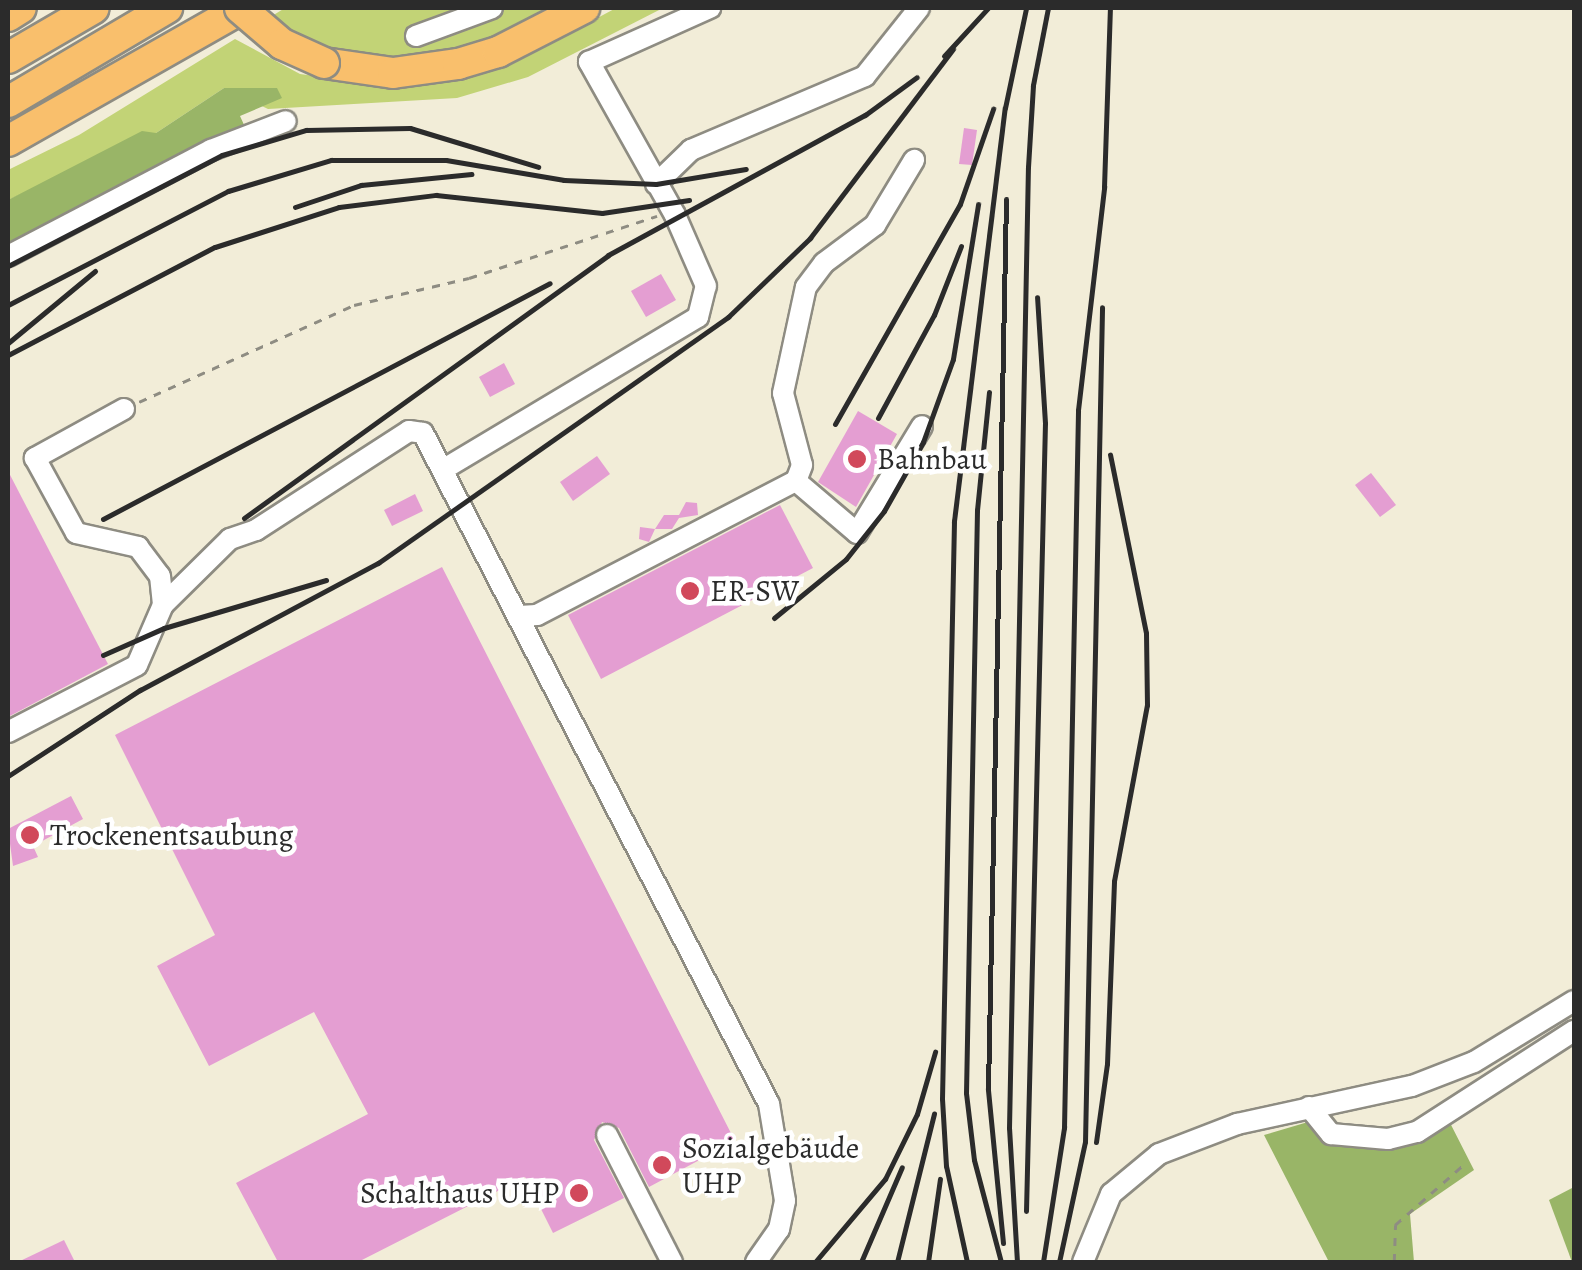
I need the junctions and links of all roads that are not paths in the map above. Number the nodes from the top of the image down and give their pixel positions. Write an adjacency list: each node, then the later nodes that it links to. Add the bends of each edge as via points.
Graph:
1 (21, 8): 9 (highway)
2 (94, 8): 11 (highway)
3 (167, 8): 12 (highway)
4 (241, 8): 6 (highway, bridge, via 282,44 324,63 393,73 458,64 512,46); 14 (highway)
5 (492, 8): 10 (lane)
6 (584, 8)
7 (710, 8): 16 (lane, via 590,60)
8 (918, 8): 16 (lane, via 865,76 691,150)
9 (8, 16)
10 (416, 36)
11 (8, 58)
12 (8, 102)
13 (286, 121): 17 (lane, via 211,150)
14 (8, 141)
15 (914, 160): 21 (lane, via 874,225 824,263 806,287 783,393 802,464)
16 (656, 184): 20 (lane, via 706,286 698,317)
17 (8, 256)
18 (124, 409): 22 (lane, via 35,458 76,533 138,548 160,576)
19 (922, 426): 21 (lane, via 857,533)
20 (444, 469): 22 (lane, via 424,433 409,432 256,530 230,539); 23 (lane)
21 (796, 481): 23 (lane, via 537,615)
22 (163, 605): 24 (lane, via 148,654 137,665)
23 (519, 616): 30 (lane, via 769,1104 786,1201 779,1229)
24 (8, 732)
25 (1574, 1002): 27 (lane, via 1474,1062 1412,1086)
26 (1574, 1031): 27 (lane, via 1417,1132 1388,1140 1331,1134)
27 (1308, 1108): 31 (lane, via 1237,1124 1159,1154 1111,1194)
28 (607, 1135): 29 (lane)
29 (672, 1262)
30 (756, 1262)
31 (1082, 1262)

